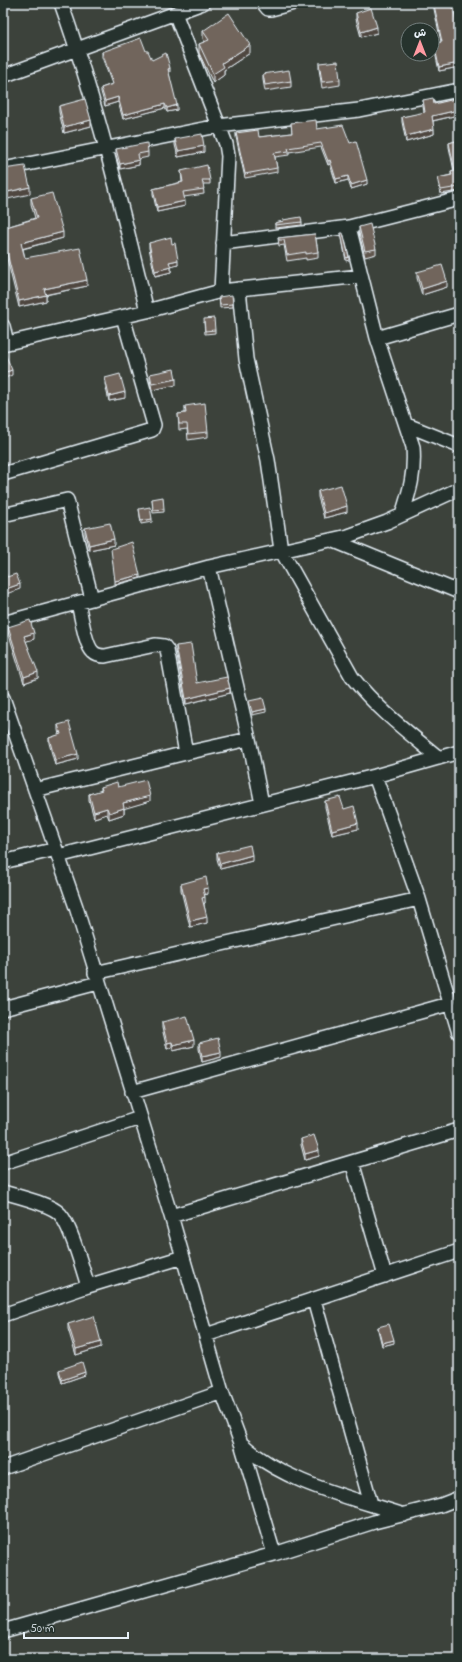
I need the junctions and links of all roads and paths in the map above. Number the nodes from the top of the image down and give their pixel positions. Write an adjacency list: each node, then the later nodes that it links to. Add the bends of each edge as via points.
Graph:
1 (62, 3): 6 (street)
2 (203, 3): 5 (street)
3 (263, 3): 4 (street, via 268,9)
4 (294, 3)
5 (176, 13): 6 (street); 9 (street)
6 (78, 49): 7 (street); 10 (street)
7 (3, 76)
8 (459, 90): 9 (street, via 359,110)
9 (218, 126): 10 (street); 14 (street, via 226,144 229,167)
10 (107, 148): 11 (street); 18 (street)
11 (3, 169)
12 (459, 199): 13 (street)
13 (349, 227): 14 (street); 15 (street)
14 (223, 243): 17 (street)
15 (360, 276): 16 (street); 22 (street)
16 (240, 289): 17 (street); 31 (street, via 246,359 268,460)
17 (221, 291): 18 (street)
18 (147, 311): 20 (street)
19 (459, 314): 22 (street)
20 (124, 317): 23 (street); 26 (street, via 154,425 152,430)
21 (3, 326): 23 (street)
22 (377, 338): 24 (street)
23 (5, 343)
24 (407, 425): 25 (street); 29 (street, via 413,447 414,464 413,480)
25 (459, 446)
26 (3, 474)
27 (459, 489): 29 (street)
28 (3, 515): 34 (street, via 67,500)
29 (402, 515): 30 (street, via 366,530)
30 (332, 540): 31 (street); 33 (street)
31 (281, 550): 32 (street); 41 (street, via 352,677 385,713)
32 (209, 567): 34 (street); 38 (street)
33 (459, 592)
34 (92, 599): 35 (street)
35 (78, 603): 36 (street); 40 (street, via 89,646 98,656 155,645 164,646 167,650)
36 (3, 623)
37 (3, 698): 43 (street)
38 (250, 739): 40 (street); 44 (street)
39 (459, 752): 41 (street)
40 (186, 753): 43 (street)
41 (440, 758): 42 (street)
42 (375, 776): 44 (street); 47 (street)
43 (35, 790): 45 (street)
44 (262, 804): 45 (street)
45 (57, 853): 46 (street); 48 (street)
46 (3, 862)
47 (419, 899): 48 (street); 49 (street)
48 (97, 978): 50 (street); 52 (street)
49 (449, 1004): 51 (street); 52 (street)
50 (3, 1008)
51 (459, 1033)
52 (132, 1092): 53 (street)
53 (140, 1118): 56 (street); 58 (street)
54 (459, 1130): 55 (street)
55 (352, 1162): 58 (street); 61 (street)
56 (3, 1163)
57 (3, 1192): 62 (street, via 60,1213 66,1223)
58 (171, 1216): 60 (street)
59 (459, 1251): 61 (street)
60 (183, 1257): 62 (street); 65 (street)
61 (385, 1276): 63 (street)
62 (88, 1286): 64 (street)
63 (314, 1300): 65 (street); 70 (street)
64 (3, 1316)
65 (206, 1335): 66 (street)
66 (222, 1392): 67 (street); 68 (street)
67 (241, 1443): 70 (street, via 252,1454 294,1476); 72 (street)
68 (3, 1468)
69 (459, 1498): 71 (street)
70 (372, 1504): 71 (street)
71 (404, 1514): 72 (street)
72 (274, 1554): 73 (street)
73 (3, 1631)

